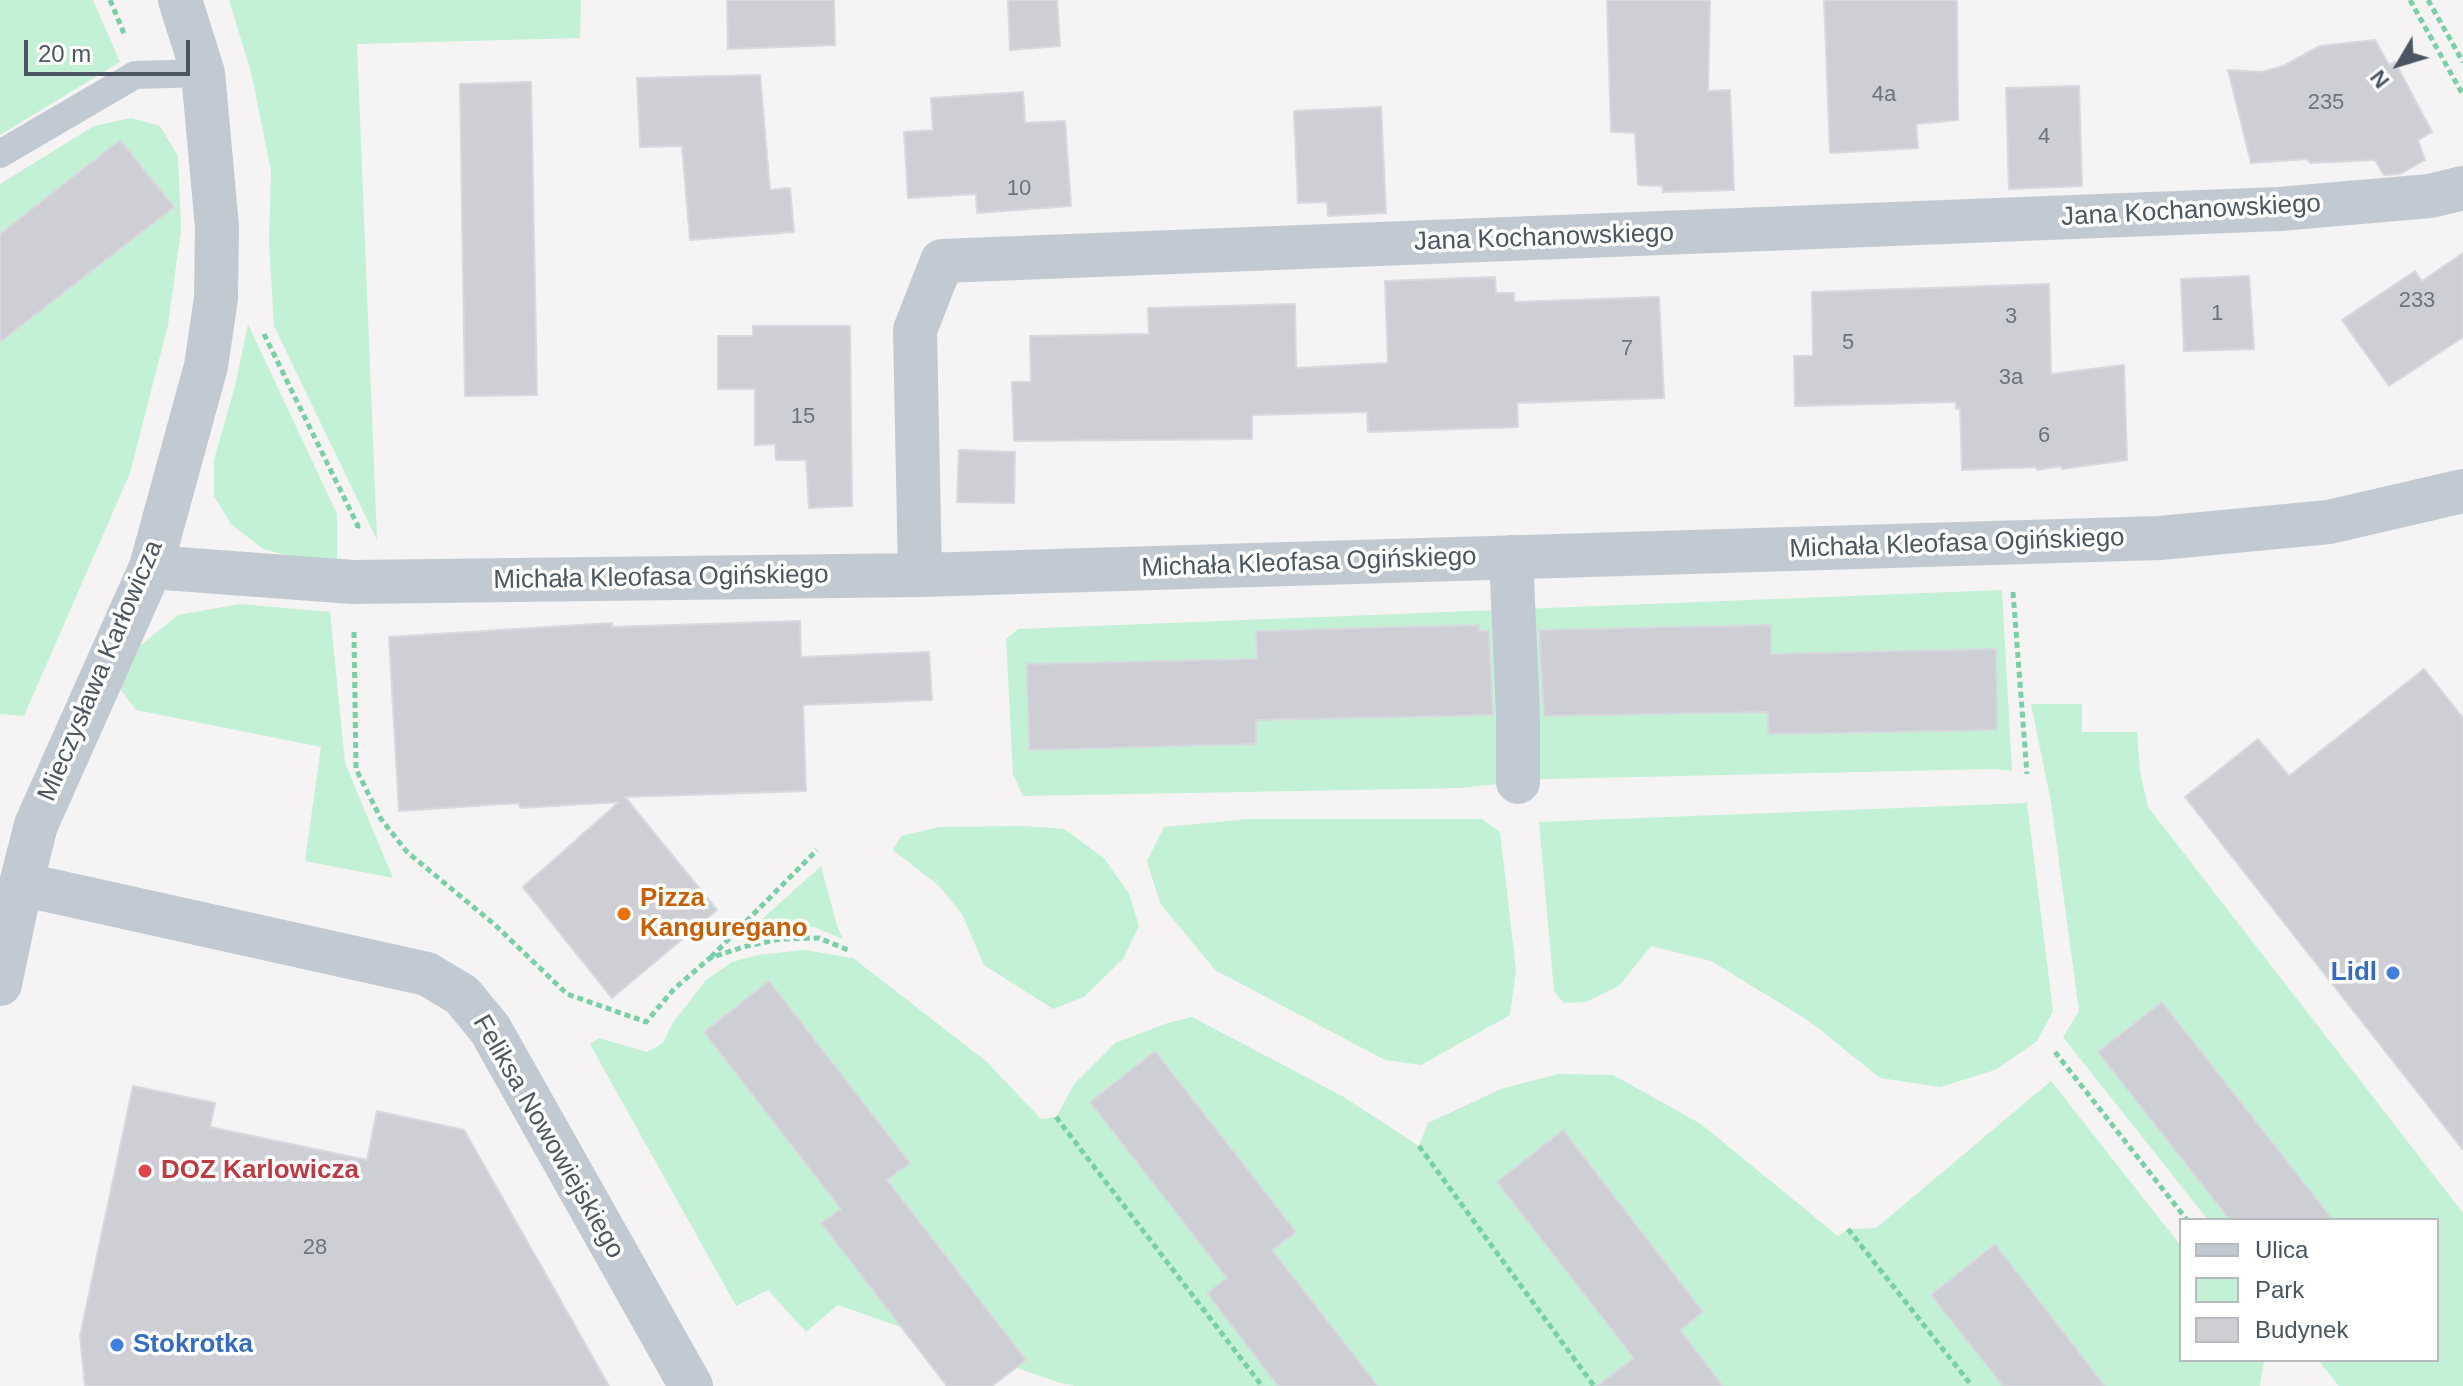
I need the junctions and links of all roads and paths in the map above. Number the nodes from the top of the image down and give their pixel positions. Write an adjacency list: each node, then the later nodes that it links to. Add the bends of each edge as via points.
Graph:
1 (180, 0): 5 (street, Mieczysława Karłowicza)
2 (2410, 0): 6 (path)
3 (2428, 0): 4 (path)
4 (2463, 62)
5 (203, 73): 7 (lane, via 135,75); 12 (street, Mieczysława Karłowicza, via 217,227 216,298 206,366)
6 (2463, 95)
7 (0, 154)
8 (2463, 188): 13 (street, Jana Kochanowskiego, via 2430,196 2279,209 942,261 915,330)
9 (258, 322): 15 (path, via 358,526)
10 (2463, 491): 11 (street, Michała Kleofasa Ogińskiego, via 2329,522 2160,538)
11 (1511, 557): 13 (street, Michała Kleofasa Ogińskiego); 17 (street)
12 (151, 567): 15 (street, Michała Kleofasa Ogińskiego); 19 (street, Mieczysława Karłowicza, via 36,825)
13 (920, 575): 15 (street, Michała Kleofasa Ogińskiego)
14 (2012, 579): 16 (path)
15 (353, 582): 21 (path, via 356,769 381,819 407,852 567,994 620,1013 646,1022)
16 (2027, 774)
17 (1518, 782)
18 (817, 850): 21 (path)
19 (21, 884): 22 (street, Mieczysława Karłowicza); 28 (street, Feliksa Nowowiejskiego, via 427,974 462,995 490,1029)
20 (848, 950): 21 (path, via 819,938 780,939)
21 (710, 958)
22 (0, 984)
23 (2055, 1052): 26 (path)
24 (1056, 1117): 29 (path)
25 (1419, 1146): 30 (path)
26 (2185, 1218)
27 (1848, 1229): 31 (path)
28 (691, 1386)
29 (1262, 1386)
30 (1594, 1386)
31 (1972, 1386)

